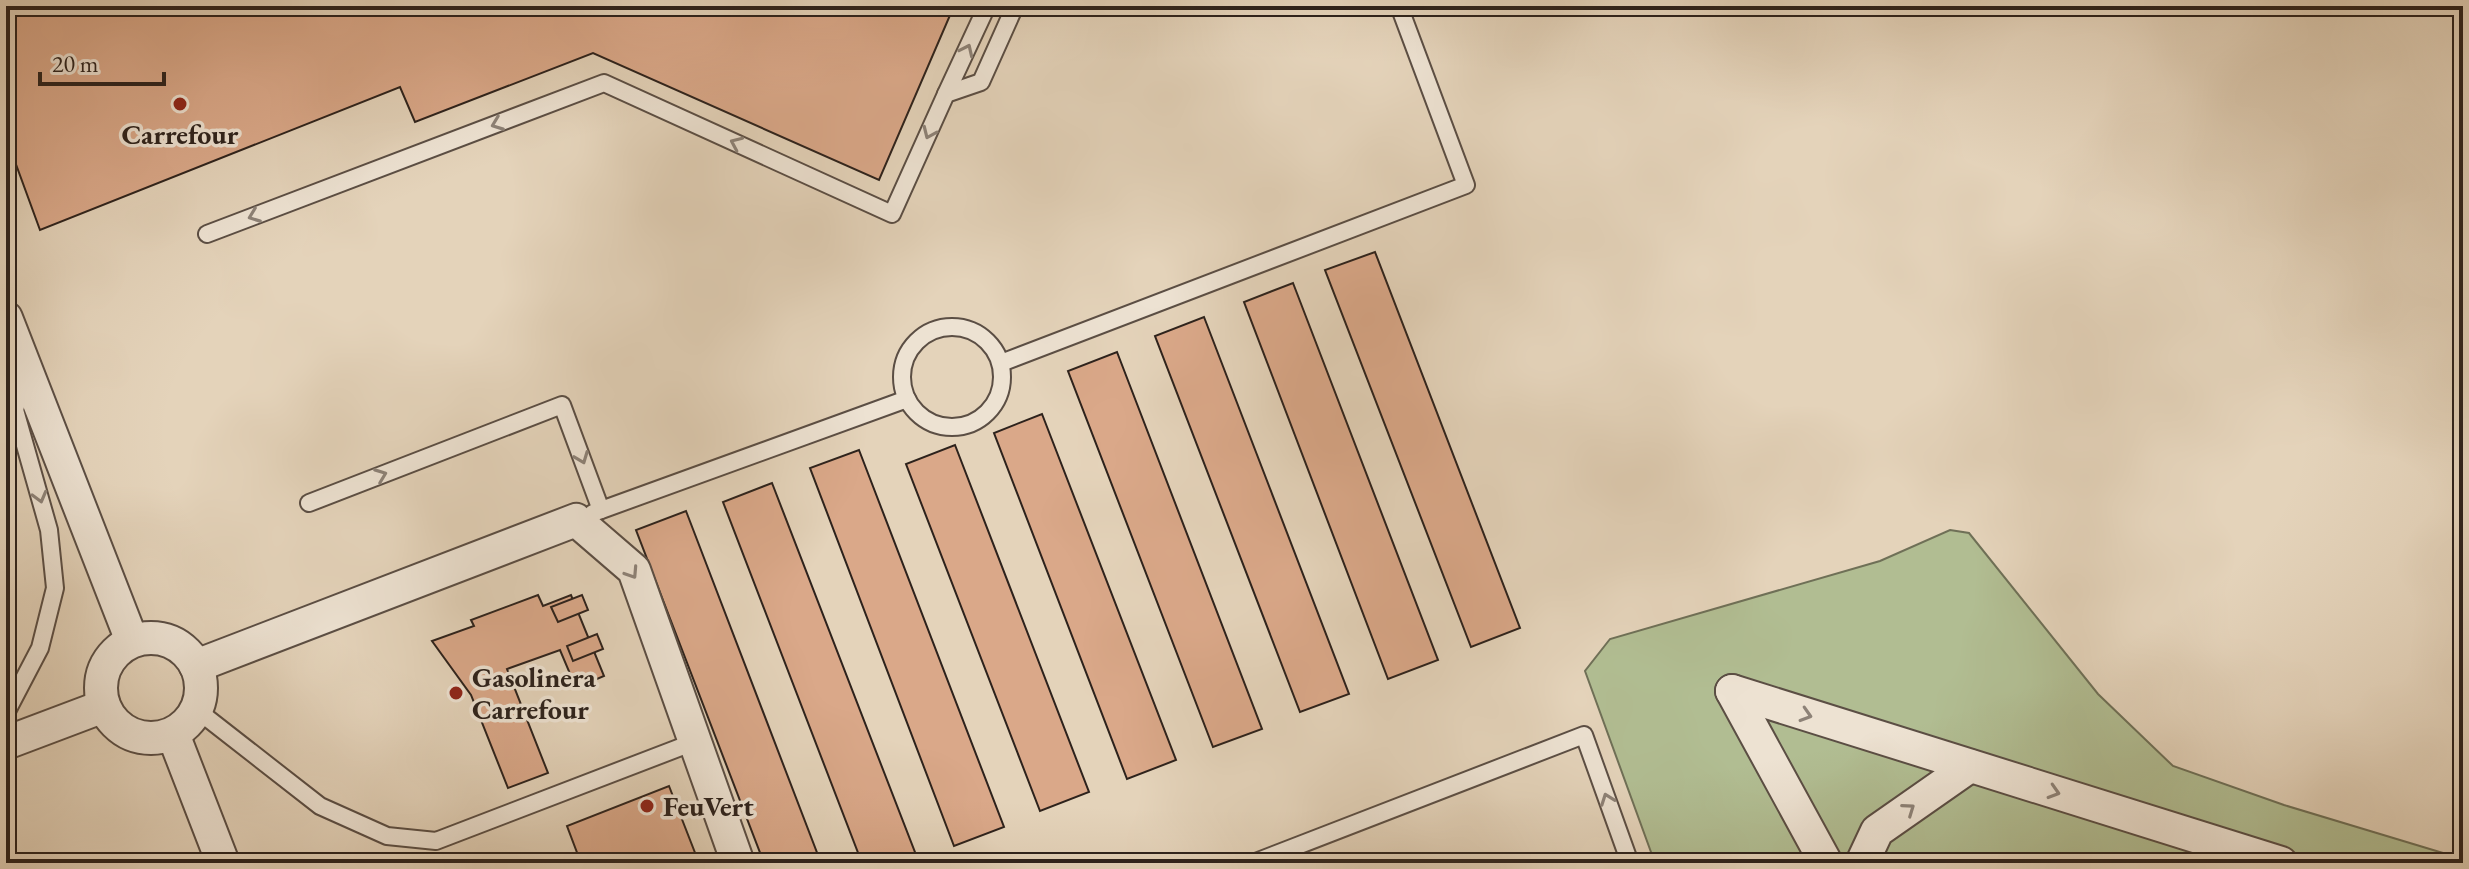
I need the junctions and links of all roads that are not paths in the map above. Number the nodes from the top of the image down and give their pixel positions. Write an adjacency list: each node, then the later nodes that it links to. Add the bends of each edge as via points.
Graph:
1 (987, 6): 4 (lane, one-way to 1)
2 (1015, 6): 4 (lane, via 981,82)
3 (1399, 6): 7 (lane, via 1466,185)
4 (946, 94): 5 (lane, one-way to 5, via 892,214 604,83)
5 (207, 234)
6 (6, 318): 8 (street)
7 (1001, 363): 9 (lane, via 998,397 975,422 941,426 925,419); 9 (lane, via 994,348 974,332 949,326 931,330 906,356 901,373)
8 (25, 368): 12 (street); 16 (lane, one-way to 16, via 15,410 49,530 55,588 40,648)
9 (907, 399): 11 (lane)
10 (309, 503): 11 (lane, one-way to 11, via 562,405)
11 (589, 515): 13 (street); 18 (street, one-way to 18, via 634,570)
12 (132, 641): 13 (street, via 167,640 182,648); 14 (street, via 106,665 101,682)
13 (196, 666): 15 (street, via 201,694)
14 (104, 706): 17 (street, via 123,729 138,736); 19 (street)
15 (197, 710): 17 (street); 18 (lane, via 320,806 387,836 436,841)
16 (6, 713)
17 (173, 734): 21 (street)
18 (694, 742): 22 (street)
19 (6, 743)
20 (1970, 766): 25 (street, one-way to 20, via 1732,691); 26 (street, one-way to 20, via 1877,831); 27 (street, one-way to 27)
21 (223, 863)
22 (738, 863)
23 (1253, 863): 24 (lane, one-way to 23, via 1584,735)
24 (1630, 863)
25 (1826, 863)
26 (1862, 863)
27 (2281, 863)

